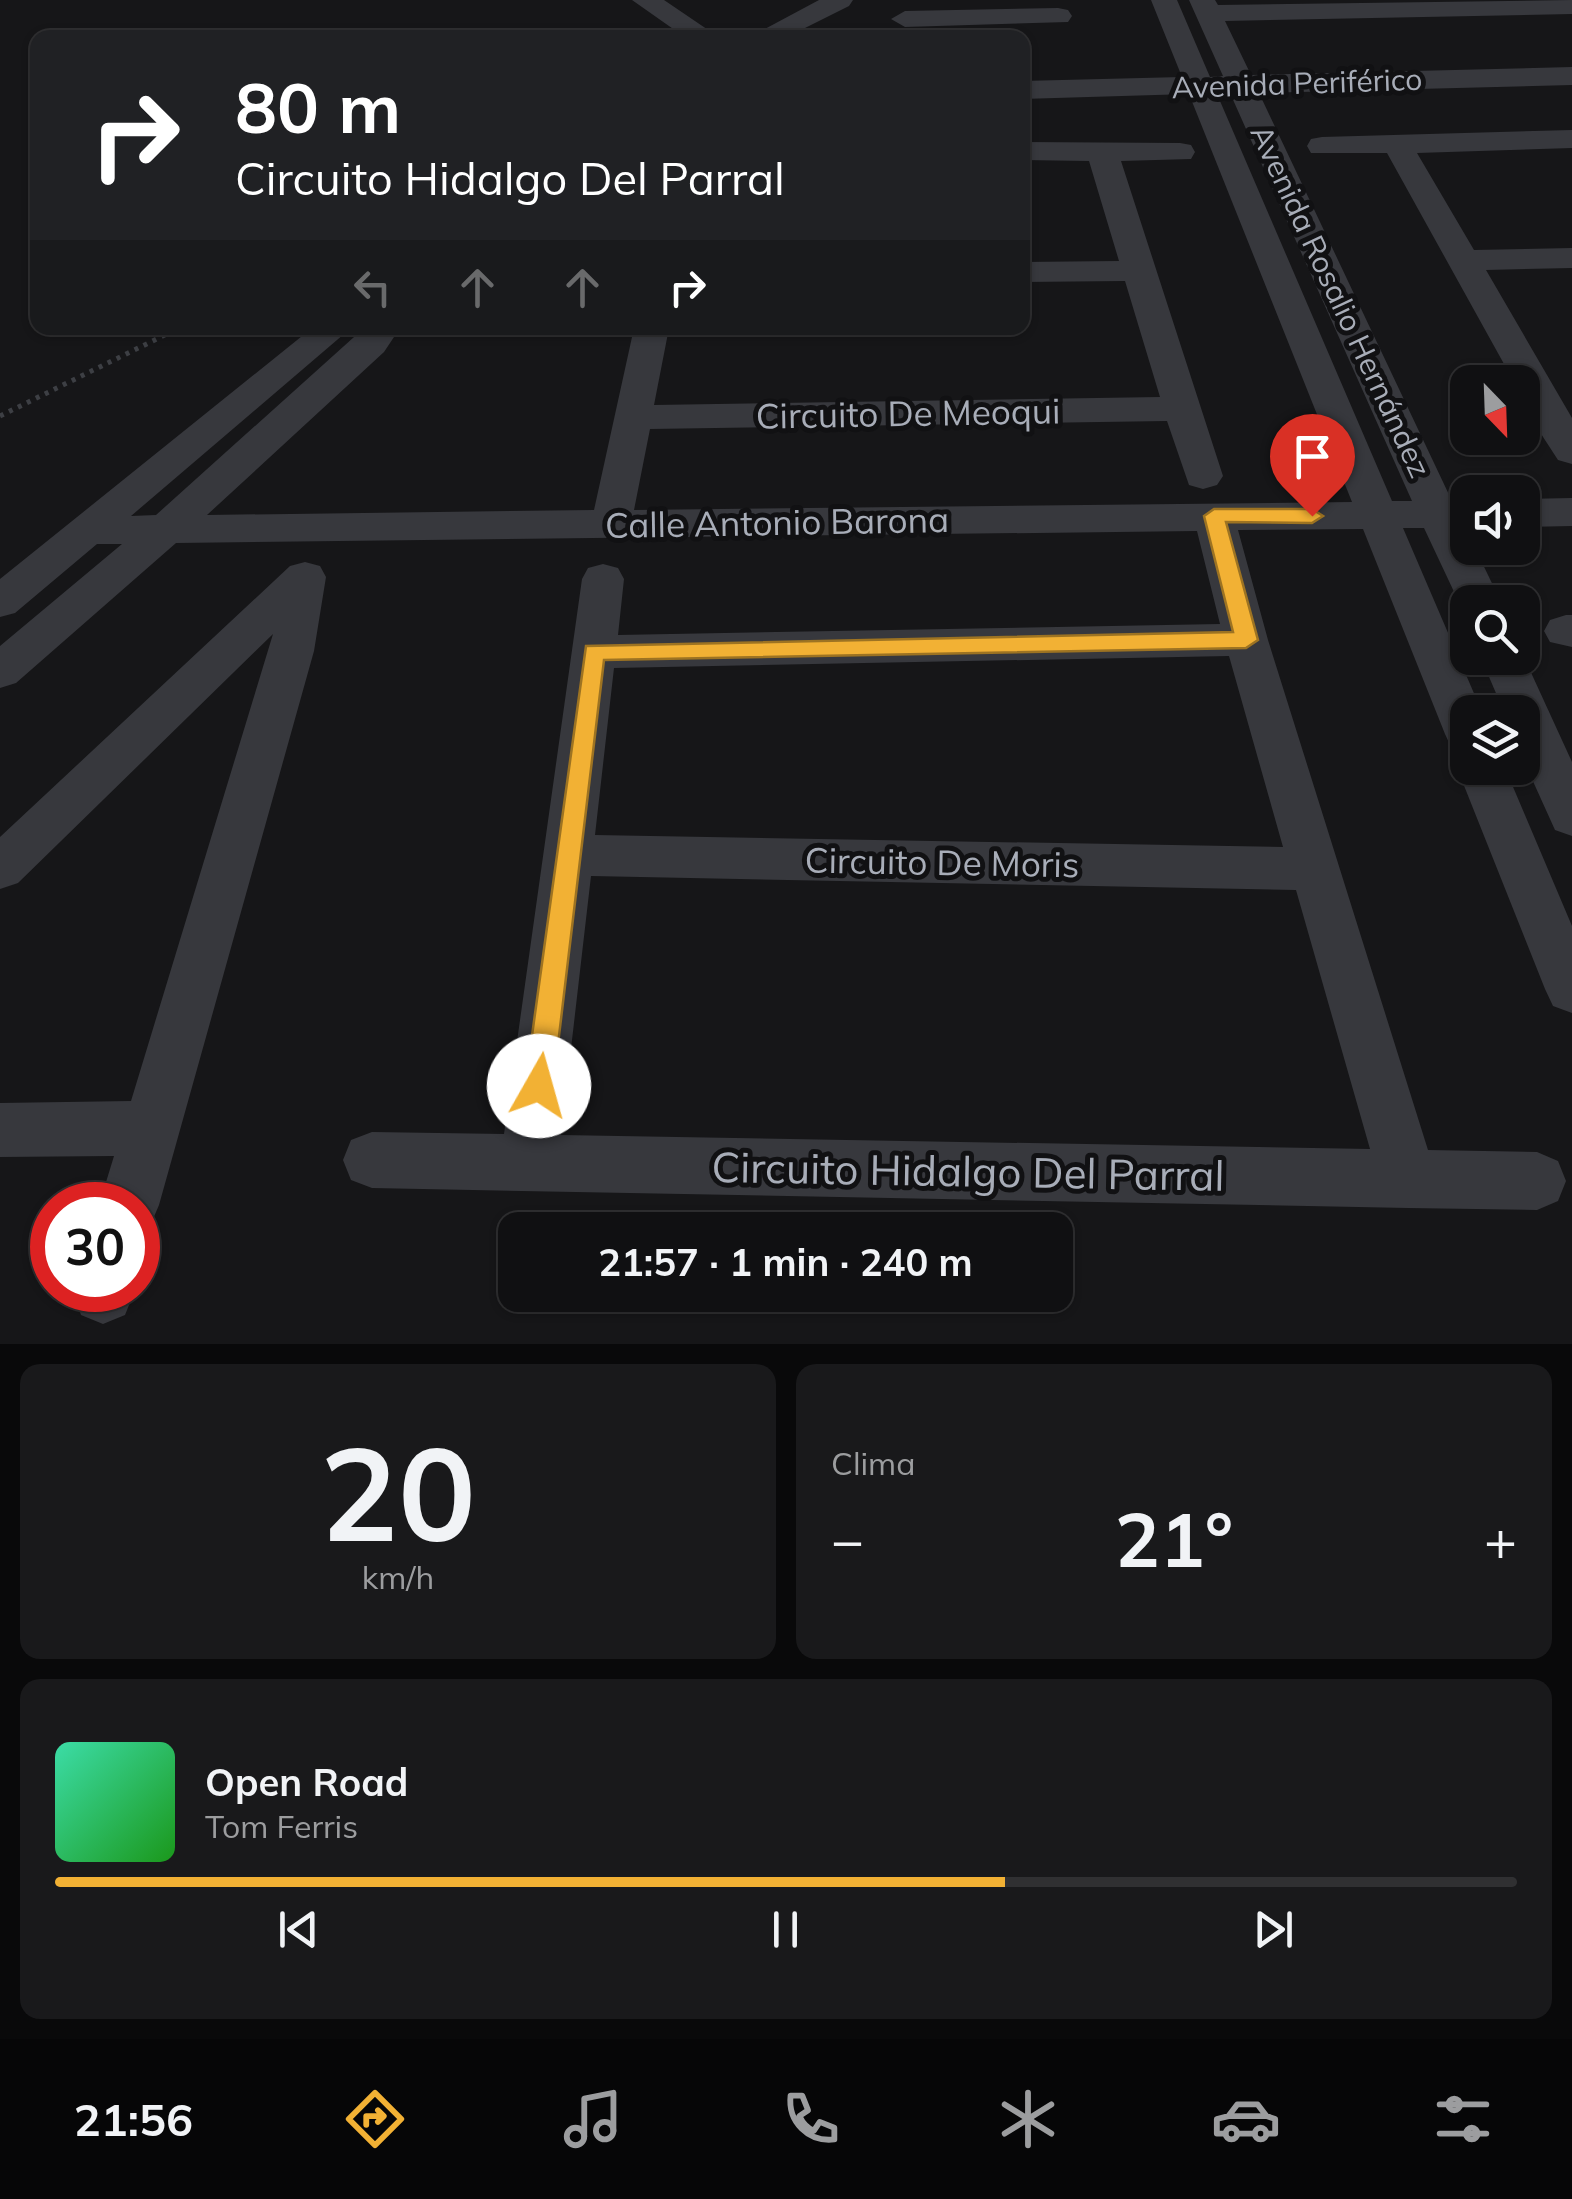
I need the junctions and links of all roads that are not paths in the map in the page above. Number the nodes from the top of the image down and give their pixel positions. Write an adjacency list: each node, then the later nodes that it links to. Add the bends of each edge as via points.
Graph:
1 (645, 0): 9 (street)
2 (840, 0): 10 (street)
3 (1164, 0): 14 (street, Avenida Rosalio Hernández)
4 (1318, 5): 5 (street); 6 (street)
5 (1205, 6): 13 (street, Avenida Rosalio Hernández)
6 (1572, 6)
7 (1060, 18): 8 (street)
8 (905, 20)
9 (693, 30)
10 (778, 30)
11 (1572, 56): 13 (street, Avenida Periférico)
12 (1030, 68): 14 (street, Avenida Periférico)
13 (1236, 74): 14 (street, Avenida Periférico); 15 (street, Avenida Periférico); 35 (street, Avenida Rosalio Hernández)
14 (1197, 76): 16 (street, Avenida Periférico); 39 (street, Avenida Rosalio Hernández)
15 (1572, 76)
16 (1030, 89)
17 (1572, 140): 18 (street)
18 (1397, 144): 19 (street); 24 (street)
19 (1322, 146)
20 (1030, 150): 21 (street)
21 (1102, 151): 22 (street); 25 (street)
22 (1180, 152)
23 (1572, 258): 24 (street)
24 (1463, 260): 30 (street)
25 (1140, 271): 26 (street); 31 (street)
26 (1030, 272)
27 (325, 335): 43 (street)
28 (377, 335): 42 (street)
29 (650, 335): 32 (street)
30 (1559, 407): 33 (street)
31 (1180, 409): 32 (street, Circuito De Meoqui); 34 (street)
32 (636, 417): 40 (street)
33 (1572, 451)
34 (1208, 496): 39 (street, Calle Antonio Barona); 40 (street, Calle Antonio Barona); 47 (street)
35 (1450, 506)
36 (1572, 512): 37 (street)
37 (1540, 513)
38 (1450, 514): 39 (street, Calle Antonio Barona)
39 (1378, 516): 51 (street, Avenida Rosalio Hernández)
40 (611, 525): 41 (street, Calle Antonio Barona)
41 (330, 526): 42 (street, Calle Antonio Barona); 45 (street)
42 (167, 528): 43 (street, Calle Antonio Barona); 49 (street)
43 (86, 530): 46 (street)
44 (603, 579): 48 (street)
45 (302, 583): 55 (street); 58 (street, via 292,651)
46 (0, 602)
47 (1246, 640): 48 (street); 56 (street)
48 (594, 652): 54 (street)
49 (0, 670)
50 (1510, 675): 53 (street)
51 (1452, 695)
52 (1488, 785): 57 (street)
53 (1572, 816)
54 (568, 856): 56 (street, Circuito De Moris); 61 (street)
55 (0, 868)
56 (1316, 869): 62 (street)
57 (1572, 989)
58 (151, 1128): 59 (street); 64 (street)
59 (0, 1130)
60 (372, 1160): 61 (street, Circuito Hidalgo Del Parral)
61 (529, 1163): 62 (street, Circuito Hidalgo Del Parral)
62 (1408, 1179): 63 (street, Circuito Hidalgo Del Parral)
63 (1538, 1181)
64 (136, 1182)

